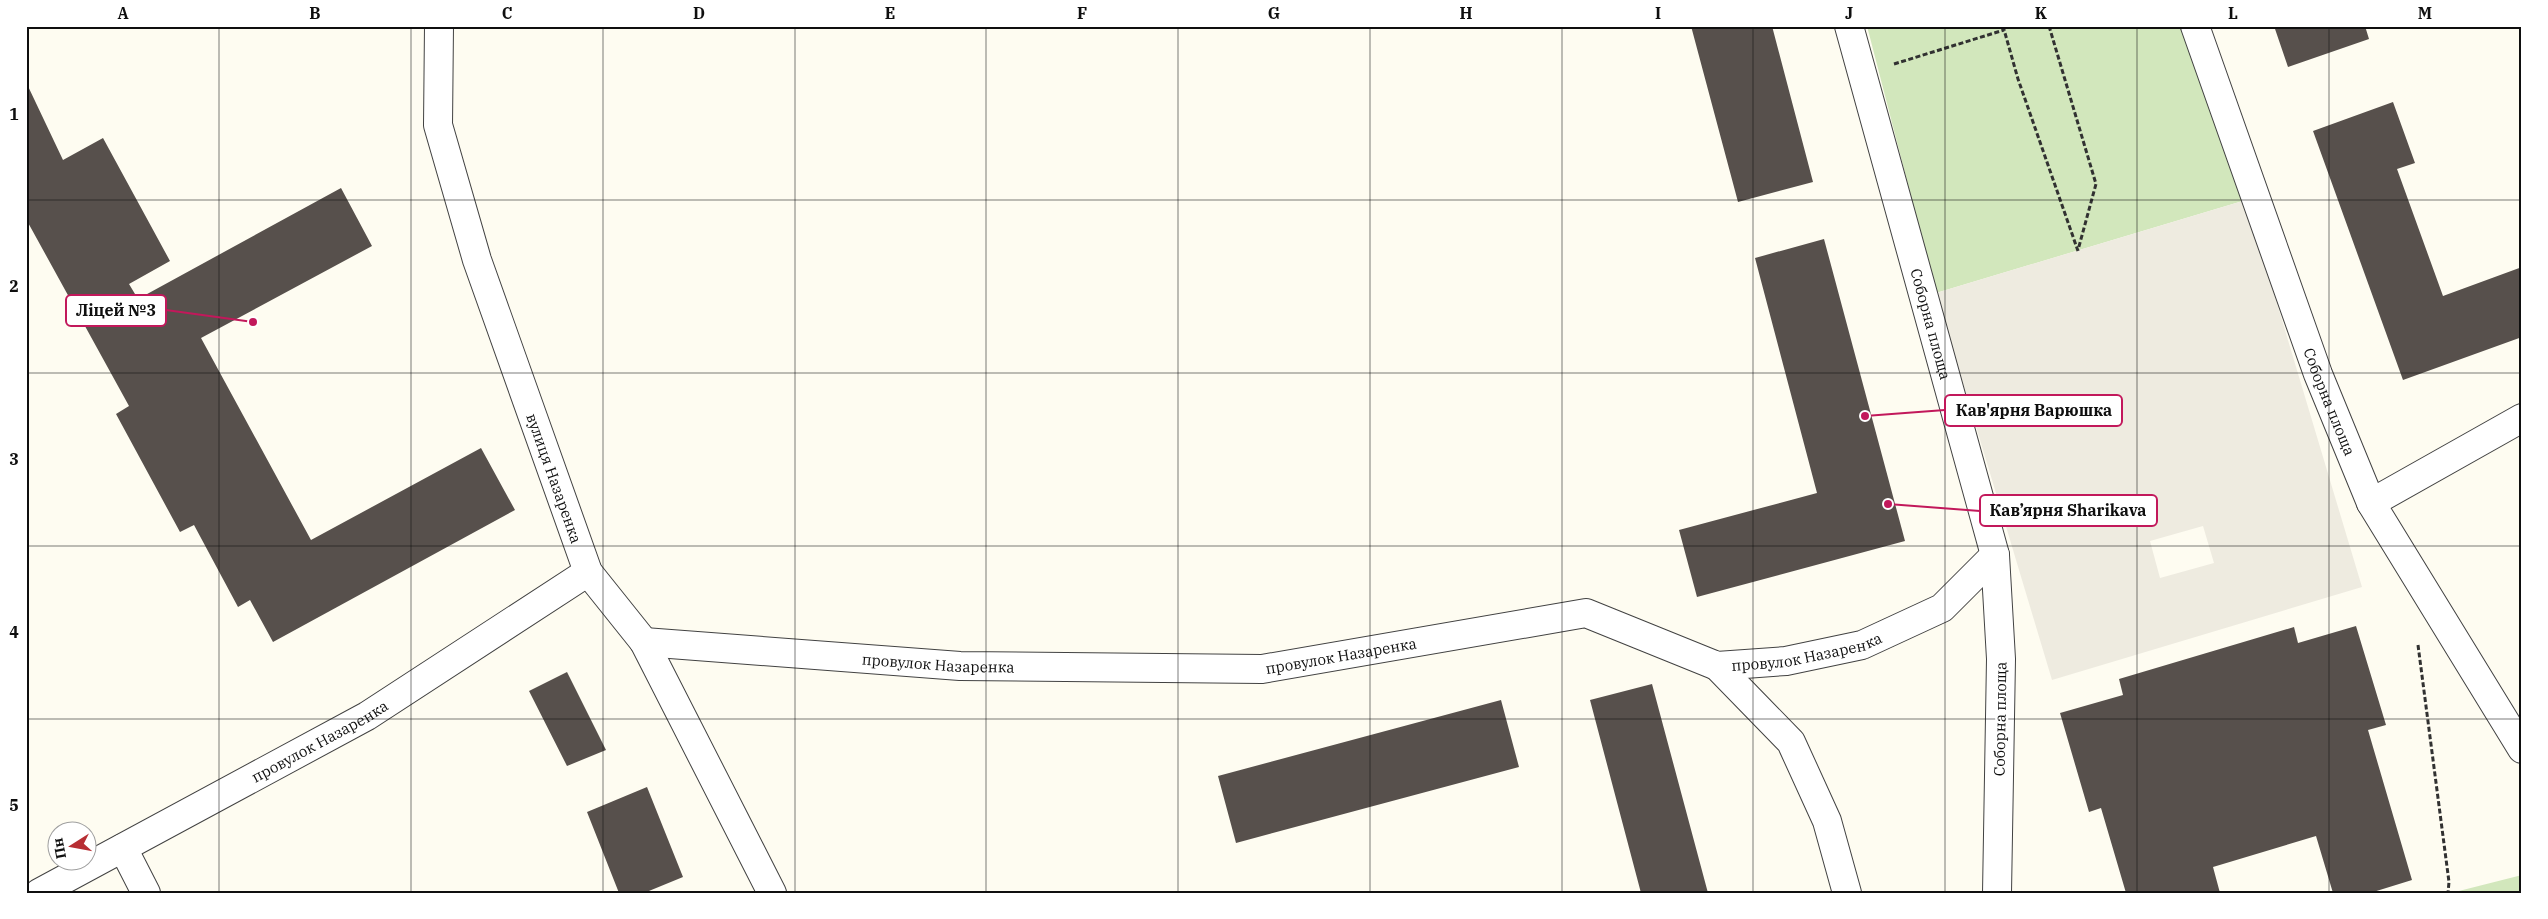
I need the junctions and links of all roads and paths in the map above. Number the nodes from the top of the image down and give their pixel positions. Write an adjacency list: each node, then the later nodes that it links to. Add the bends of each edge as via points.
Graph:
1 (439, 26): 10 (street, вулиця Назаренка, via 438,125 477,260)
2 (1849, 26): 6 (street, Соборна площа)
3 (2048, 26): 5 (path, via 2096,184 2078,251)
4 (2194, 26): 8 (street, Соборна площа, via 2318,374)
5 (2003, 28): 6 (path)
6 (1862, 74): 9 (street, Соборна площа)
7 (2522, 418): 8 (street)
8 (2371, 503): 14 (street, Соборна площа)
9 (1995, 555): 13 (street, провулок Назаренка, via 1942,608 1862,645 1786,661); 20 (street, Соборна площа, via 2001,659)
10 (588, 572): 12 (street, вулиця Назаренка); 15 (street, провулок Назаренка, via 367,716)
11 (2417, 640): 21 (path)
12 (644, 642): 13 (street, провулок Назаренка, via 960,666 1262,669 1586,613); 18 (street, вулиця Назаренка)
13 (1717, 666): 19 (street, via 1791,742 1827,821)
14 (2522, 750)
15 (122, 848): 16 (street, провулок Назаренка); 17 (street)
16 (39, 893)
17 (146, 893)
18 (772, 893)
19 (1847, 893)
20 (1997, 893)
21 (2448, 893)

